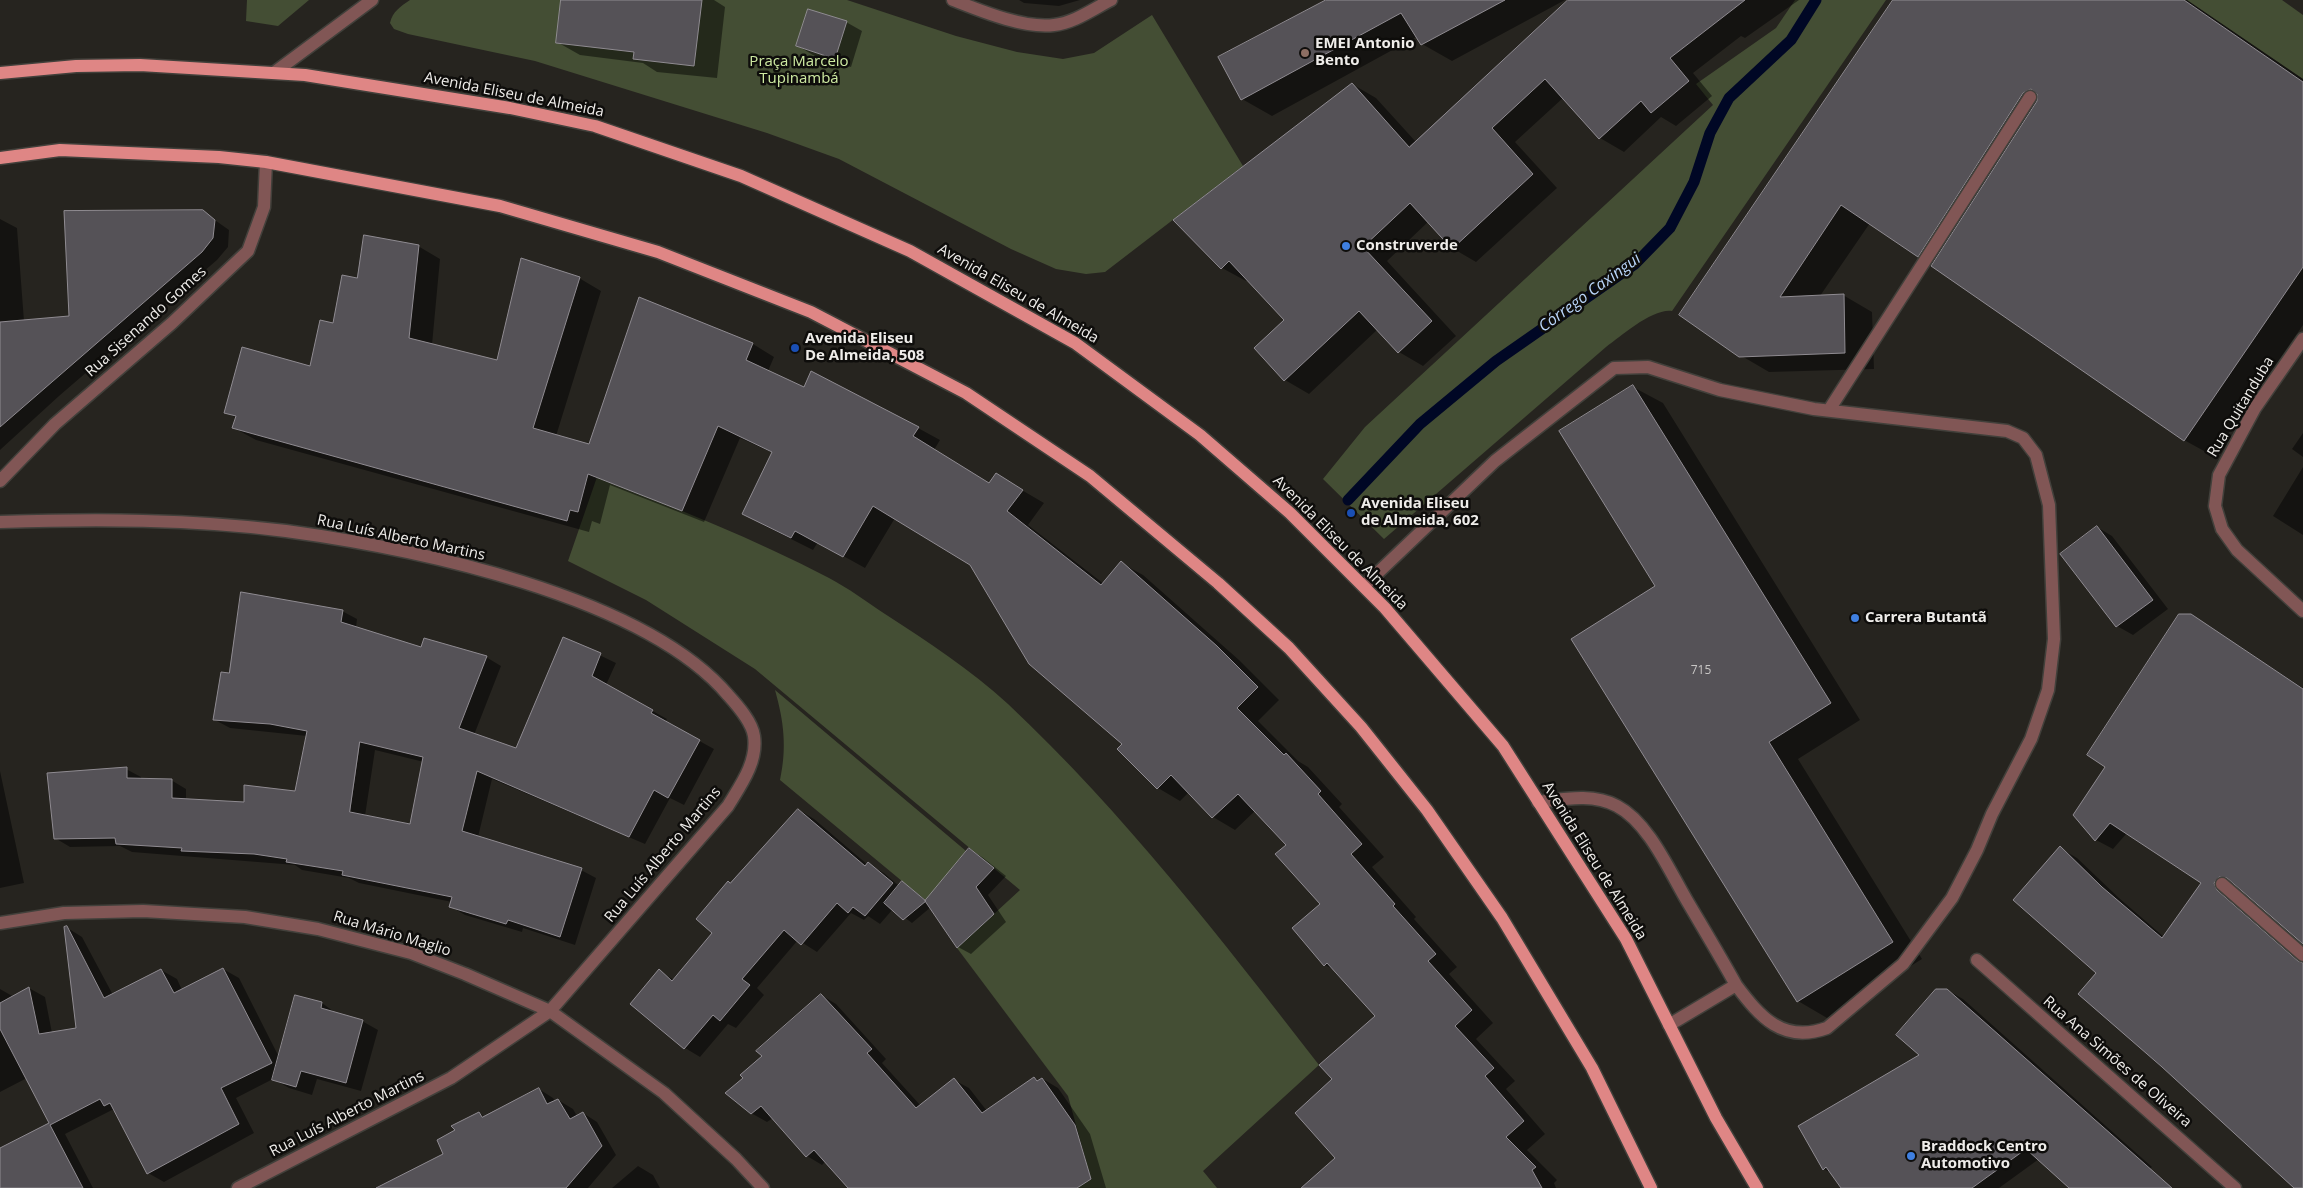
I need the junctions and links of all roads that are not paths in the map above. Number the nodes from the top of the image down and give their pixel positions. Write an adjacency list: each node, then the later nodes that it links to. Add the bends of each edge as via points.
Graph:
1 (372, 0): 4 (street)
2 (953, 0): 3 (street, via 1024,23 1053,26)
3 (1110, 0)
4 (275, 72): 5 (main road, Avenida Eliseu de Almeida, via 140,65 76,66); 13 (main road, Avenida Eliseu de Almeida, via 510,108 594,126 741,176 910,251 1075,343 1200,435 1290,513)
5 (0, 73)
6 (2030, 97): 10 (street)
7 (0, 158): 8 (main road, via 60,150)
8 (266, 162): 11 (street, Rua Sisenando Gomes, via 264,207 248,251 172,323 55,424); 25 (main road, via 500,206 658,252 811,312 966,393 1090,476 1218,583 1289,648 1361,727 1416,795 1507,926 1592,1068)
9 (2303, 339): 14 (street, Rua Quitanduba, via 2256,408 2219,475 2215,506 2222,529 2237,550)
10 (1829, 410): 13 (street, via 1720,390 1648,367 1614,368 1495,460); 20 (street, via 2007,430 2023,438 2036,455 2048,504 2054,639 2048,690 2031,739 1956,890 1903,964 1846,1014 1812,1034 1792,1032 1769,1023)
11 (0, 481)
12 (0, 522): 21 (street, Rua Luís Alberto Martins, via 177,521 266,529 461,564 552,592 612,615 656,638 693,662 720,685 743,714 754,735 748,771 728,806)
13 (1364, 586): 15 (main road, Avenida Eliseu de Almeida, via 1503,746)
14 (2303, 611)
15 (1538, 802): 20 (street, via 1597,799 1631,814 1655,845); 22 (main road, Avenida Eliseu de Almeida, via 1626,939)
16 (2222, 884): 18 (street)
17 (0, 923): 21 (street, Rua Mário Maglio, via 64,913 143,911 244,917 318,929 411,953)
18 (2303, 955)
19 (1977, 960): 27 (street, Rua Ana Simões de Oliveira)
20 (1736, 985): 22 (street)
21 (550, 1011): 23 (street, Rua Luís Alberto Martins, via 451,1078); 24 (street, Rua Mário Maglio, via 664,1093)
22 (1669, 1025): 26 (main road, Avenida Eliseu de Almeida, via 1716,1118)
23 (238, 1188)
24 (763, 1188)
25 (1651, 1188)
26 (1757, 1188)
27 (2235, 1188)

